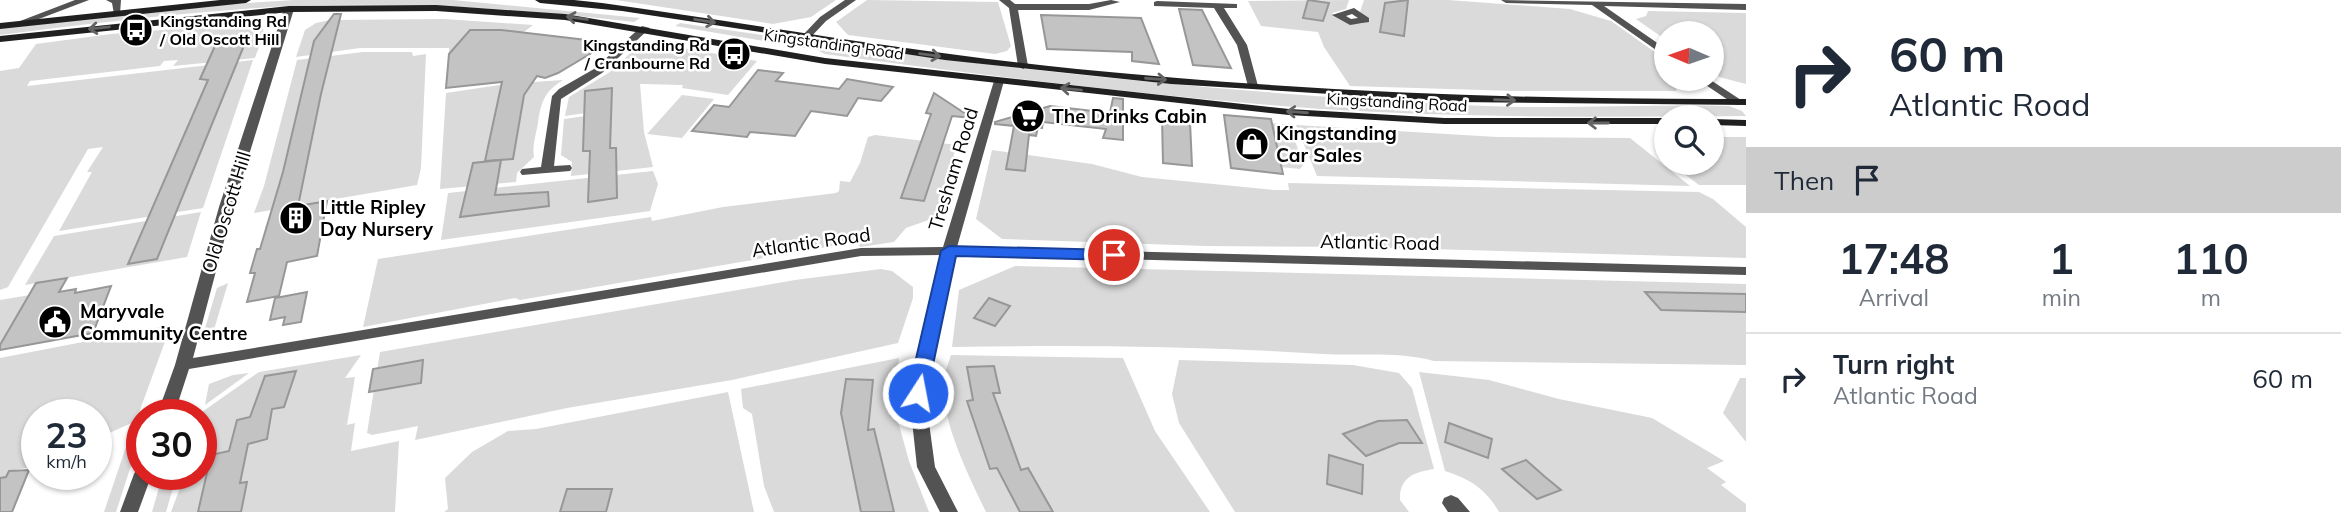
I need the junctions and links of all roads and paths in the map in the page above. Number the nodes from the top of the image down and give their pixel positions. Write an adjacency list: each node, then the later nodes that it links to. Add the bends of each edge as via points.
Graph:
1 (84, 0): 20 (street)
2 (111, 0): 18 (street, via 117,1)
3 (246, 0): 18 (main road)
4 (540, 0): 19 (main road, Kingstanding Road)
5 (851, 0): 23 (street)
6 (1004, 0): 14 (street)
7 (1356, 0): 17 (street)
8 (1506, 0): 10 (street)
9 (1115, 2): 14 (street, via 1089,7)
10 (1595, 3): 15 (street); 25 (street)
11 (1157, 4): 12 (street)
12 (1217, 5): 13 (street); 28 (street, via 1242,45)
13 (1234, 6)
14 (1013, 7): 26 (street)
15 (1746, 7)
16 (289, 9): 22 (main road, Kingstanding Road, one-way to 16, via 436,8); 24 (main road, Kingstanding Road, one-way to 24); 39 (street, Old Oscott Hill, via 226,207)
17 (1354, 11)
18 (117, 12): 20 (main road)
19 (662, 15): 22 (main road); 23 (main road, Kingstanding Road, one-way to 23)
20 (20, 23): 21 (main road)
21 (0, 26)
22 (645, 28): 27 (main road, Kingstanding Road, via 825,61); 35 (street, via 598,71 556,98)
23 (806, 37): 26 (main road, Kingstanding Road, one-way to 26)
24 (0, 39)
25 (1654, 45)
26 (1023, 66): 28 (main road, Kingstanding Road, one-way to 28)
27 (999, 81): 31 (main road, Kingstanding Road, one-way to 27, via 1431,121 1289,112); 37 (street, Tresham Road)
28 (1252, 86): 30 (main road, Kingstanding Road, one-way to 30, via 1345,95)
29 (1722, 91): 30 (street)
30 (1743, 104)
31 (1654, 121)
32 (1724, 122): 33 (main road)
33 (1746, 123)
34 (566, 168): 35 (street)
35 (547, 170): 36 (street)
36 (526, 172)
37 (949, 251): 38 (street, Atlantic Road); 39 (street, Atlantic Road, via 862,252); 43 (street, Tresham Road, via 918,393 926,467)
38 (1746, 271)
39 (183, 365): 40 (street, Old Oscott Hill)
40 (170, 399)
41 (137, 490): 42 (street)
42 (129, 512)
43 (949, 512)

